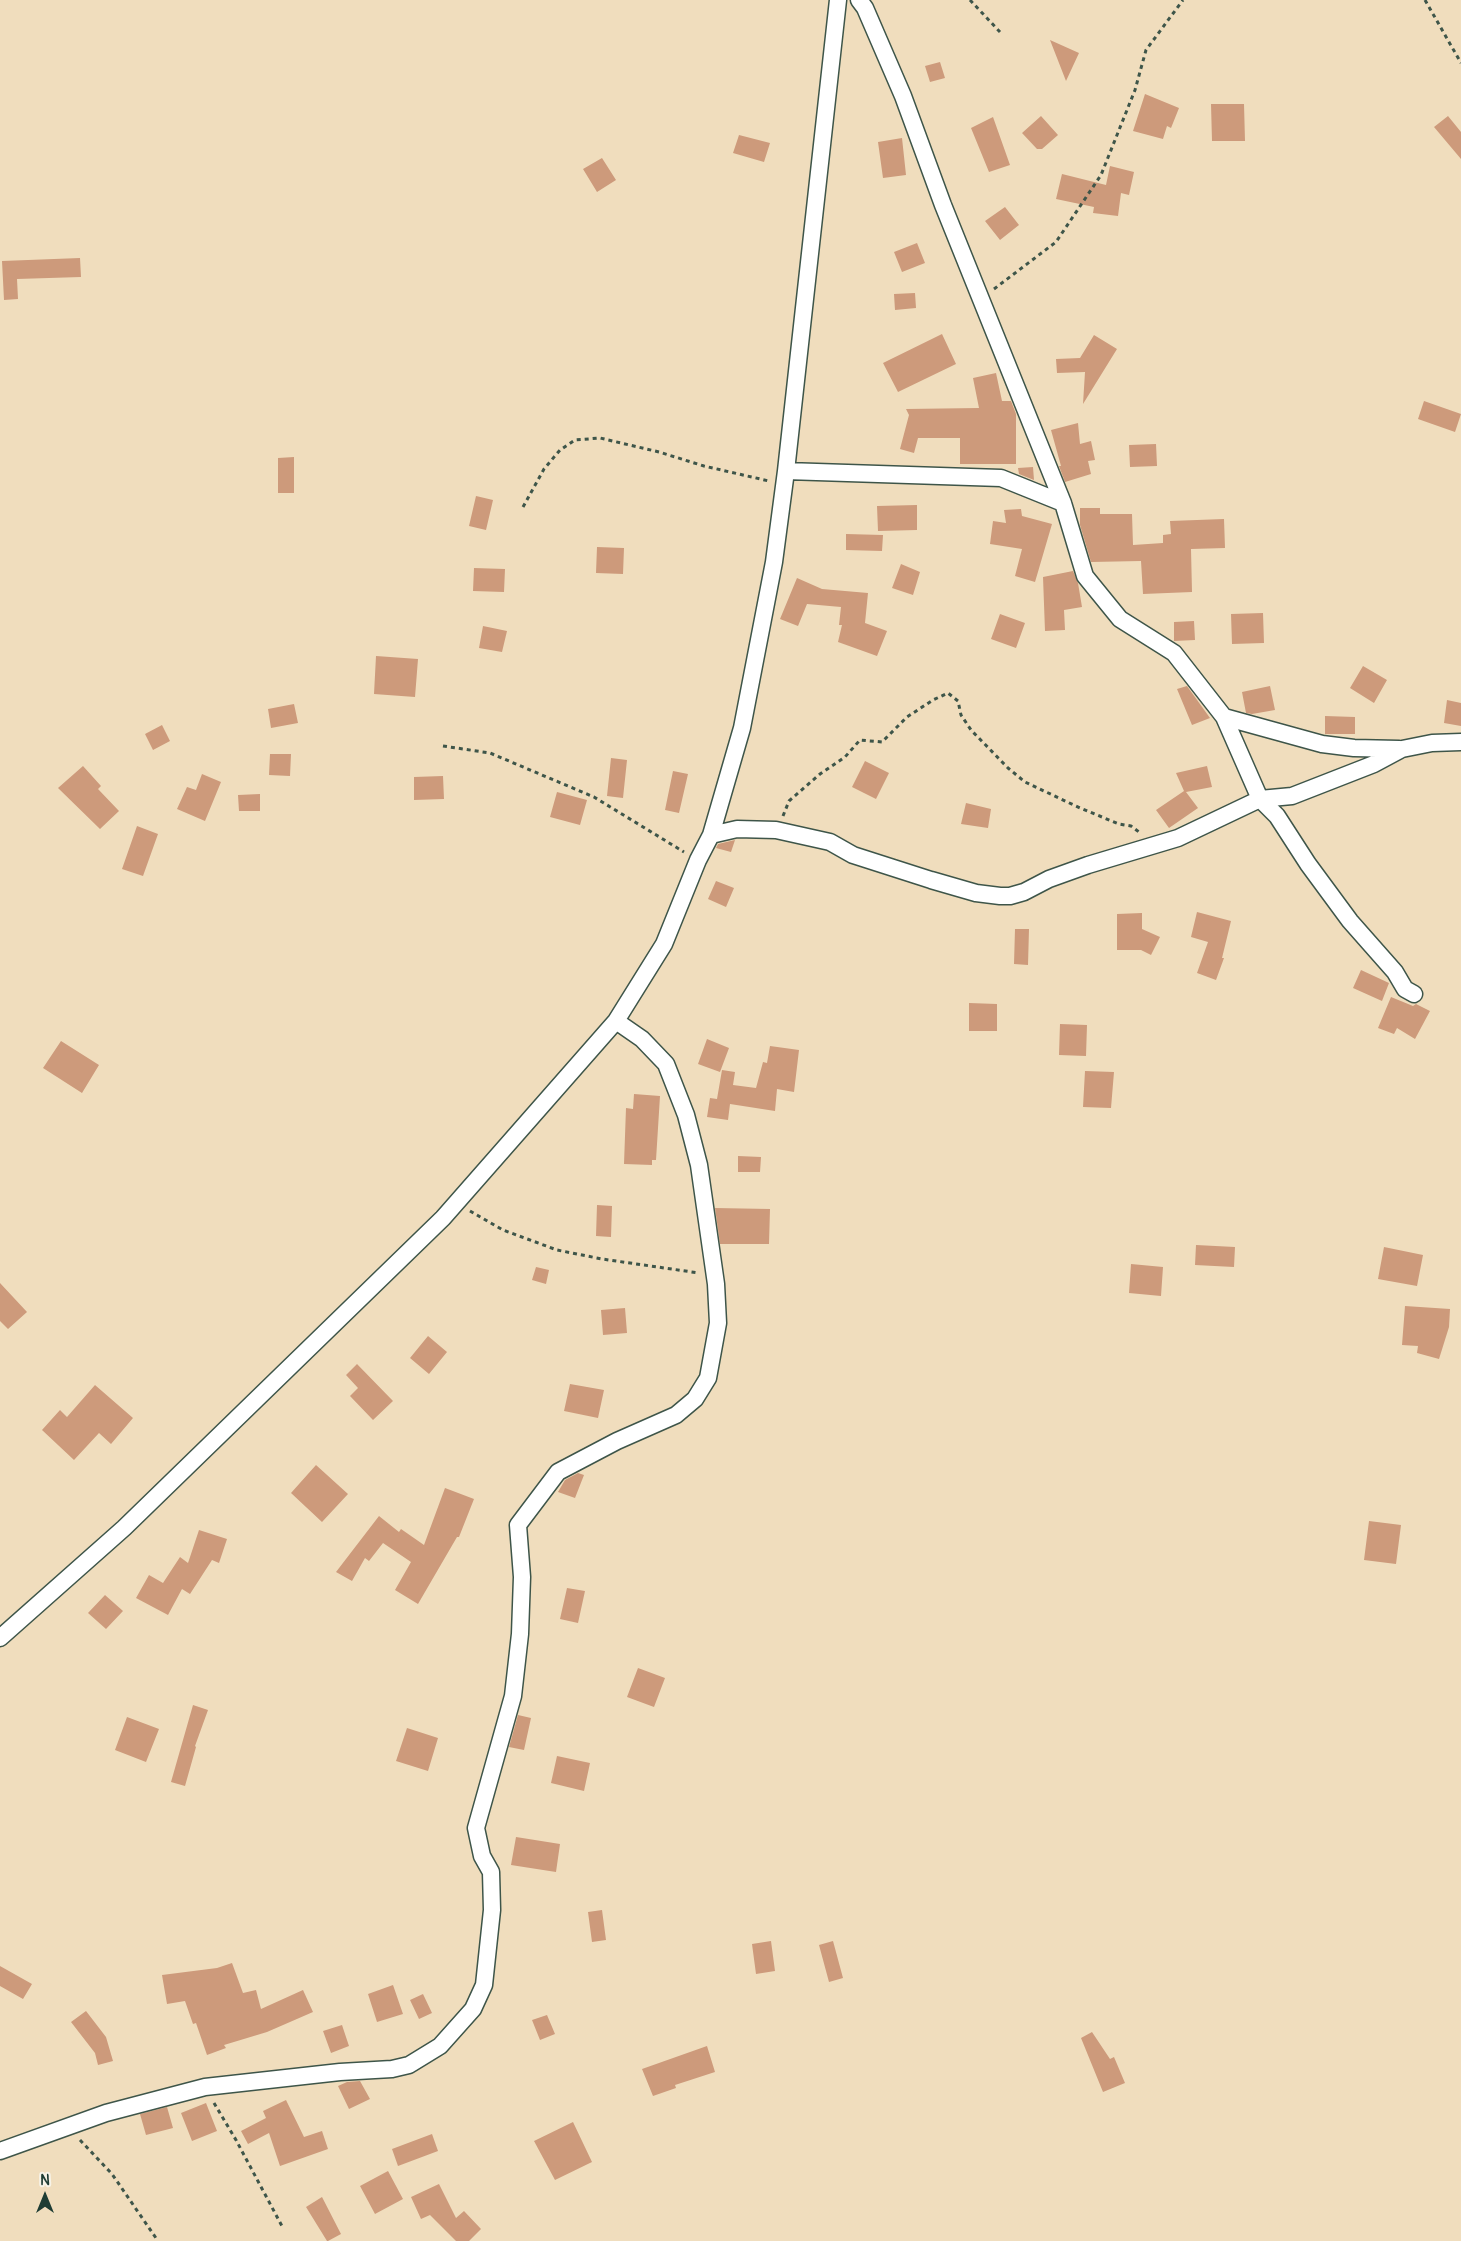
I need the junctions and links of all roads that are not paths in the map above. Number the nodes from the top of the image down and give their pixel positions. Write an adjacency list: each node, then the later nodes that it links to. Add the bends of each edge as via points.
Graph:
1 (838, 0): 3 (street)
2 (859, 0): 4 (street, via 903,96 980,300)
3 (785, 478): 4 (street, via 1001,478); 9 (street, via 774,562 742,728)
4 (1063, 504): 5 (street, via 1085,576 1120,619 1174,653)
5 (1224, 717): 7 (street, via 1322,744); 8 (street)
6 (1461, 742): 7 (street)
7 (1402, 749): 8 (street, via 1374,764 1292,796)
8 (1260, 799): 9 (street, via 1178,838 1088,864 1024,892 1000,896 931,880 853,855 830,842 776,830 737,829); 10 (street, via 1277,816 1350,921 1395,972 1405,989)
9 (711, 834): 11 (street, via 664,944)
10 (1414, 994)
11 (616, 1021): 12 (street, via 443,1218 124,1528); 13 (street, via 642,1039 666,1064 686,1115 699,1165 718,1323 708,1378 695,1399 676,1415 558,1472 518,1525 522,1577 513,1696 476,1828 482,1856 491,1872 492,1910 484,1985 473,2009 440,2046 409,2065 205,2087 106,2112)
12 (0, 1638)
13 (0, 2151)

